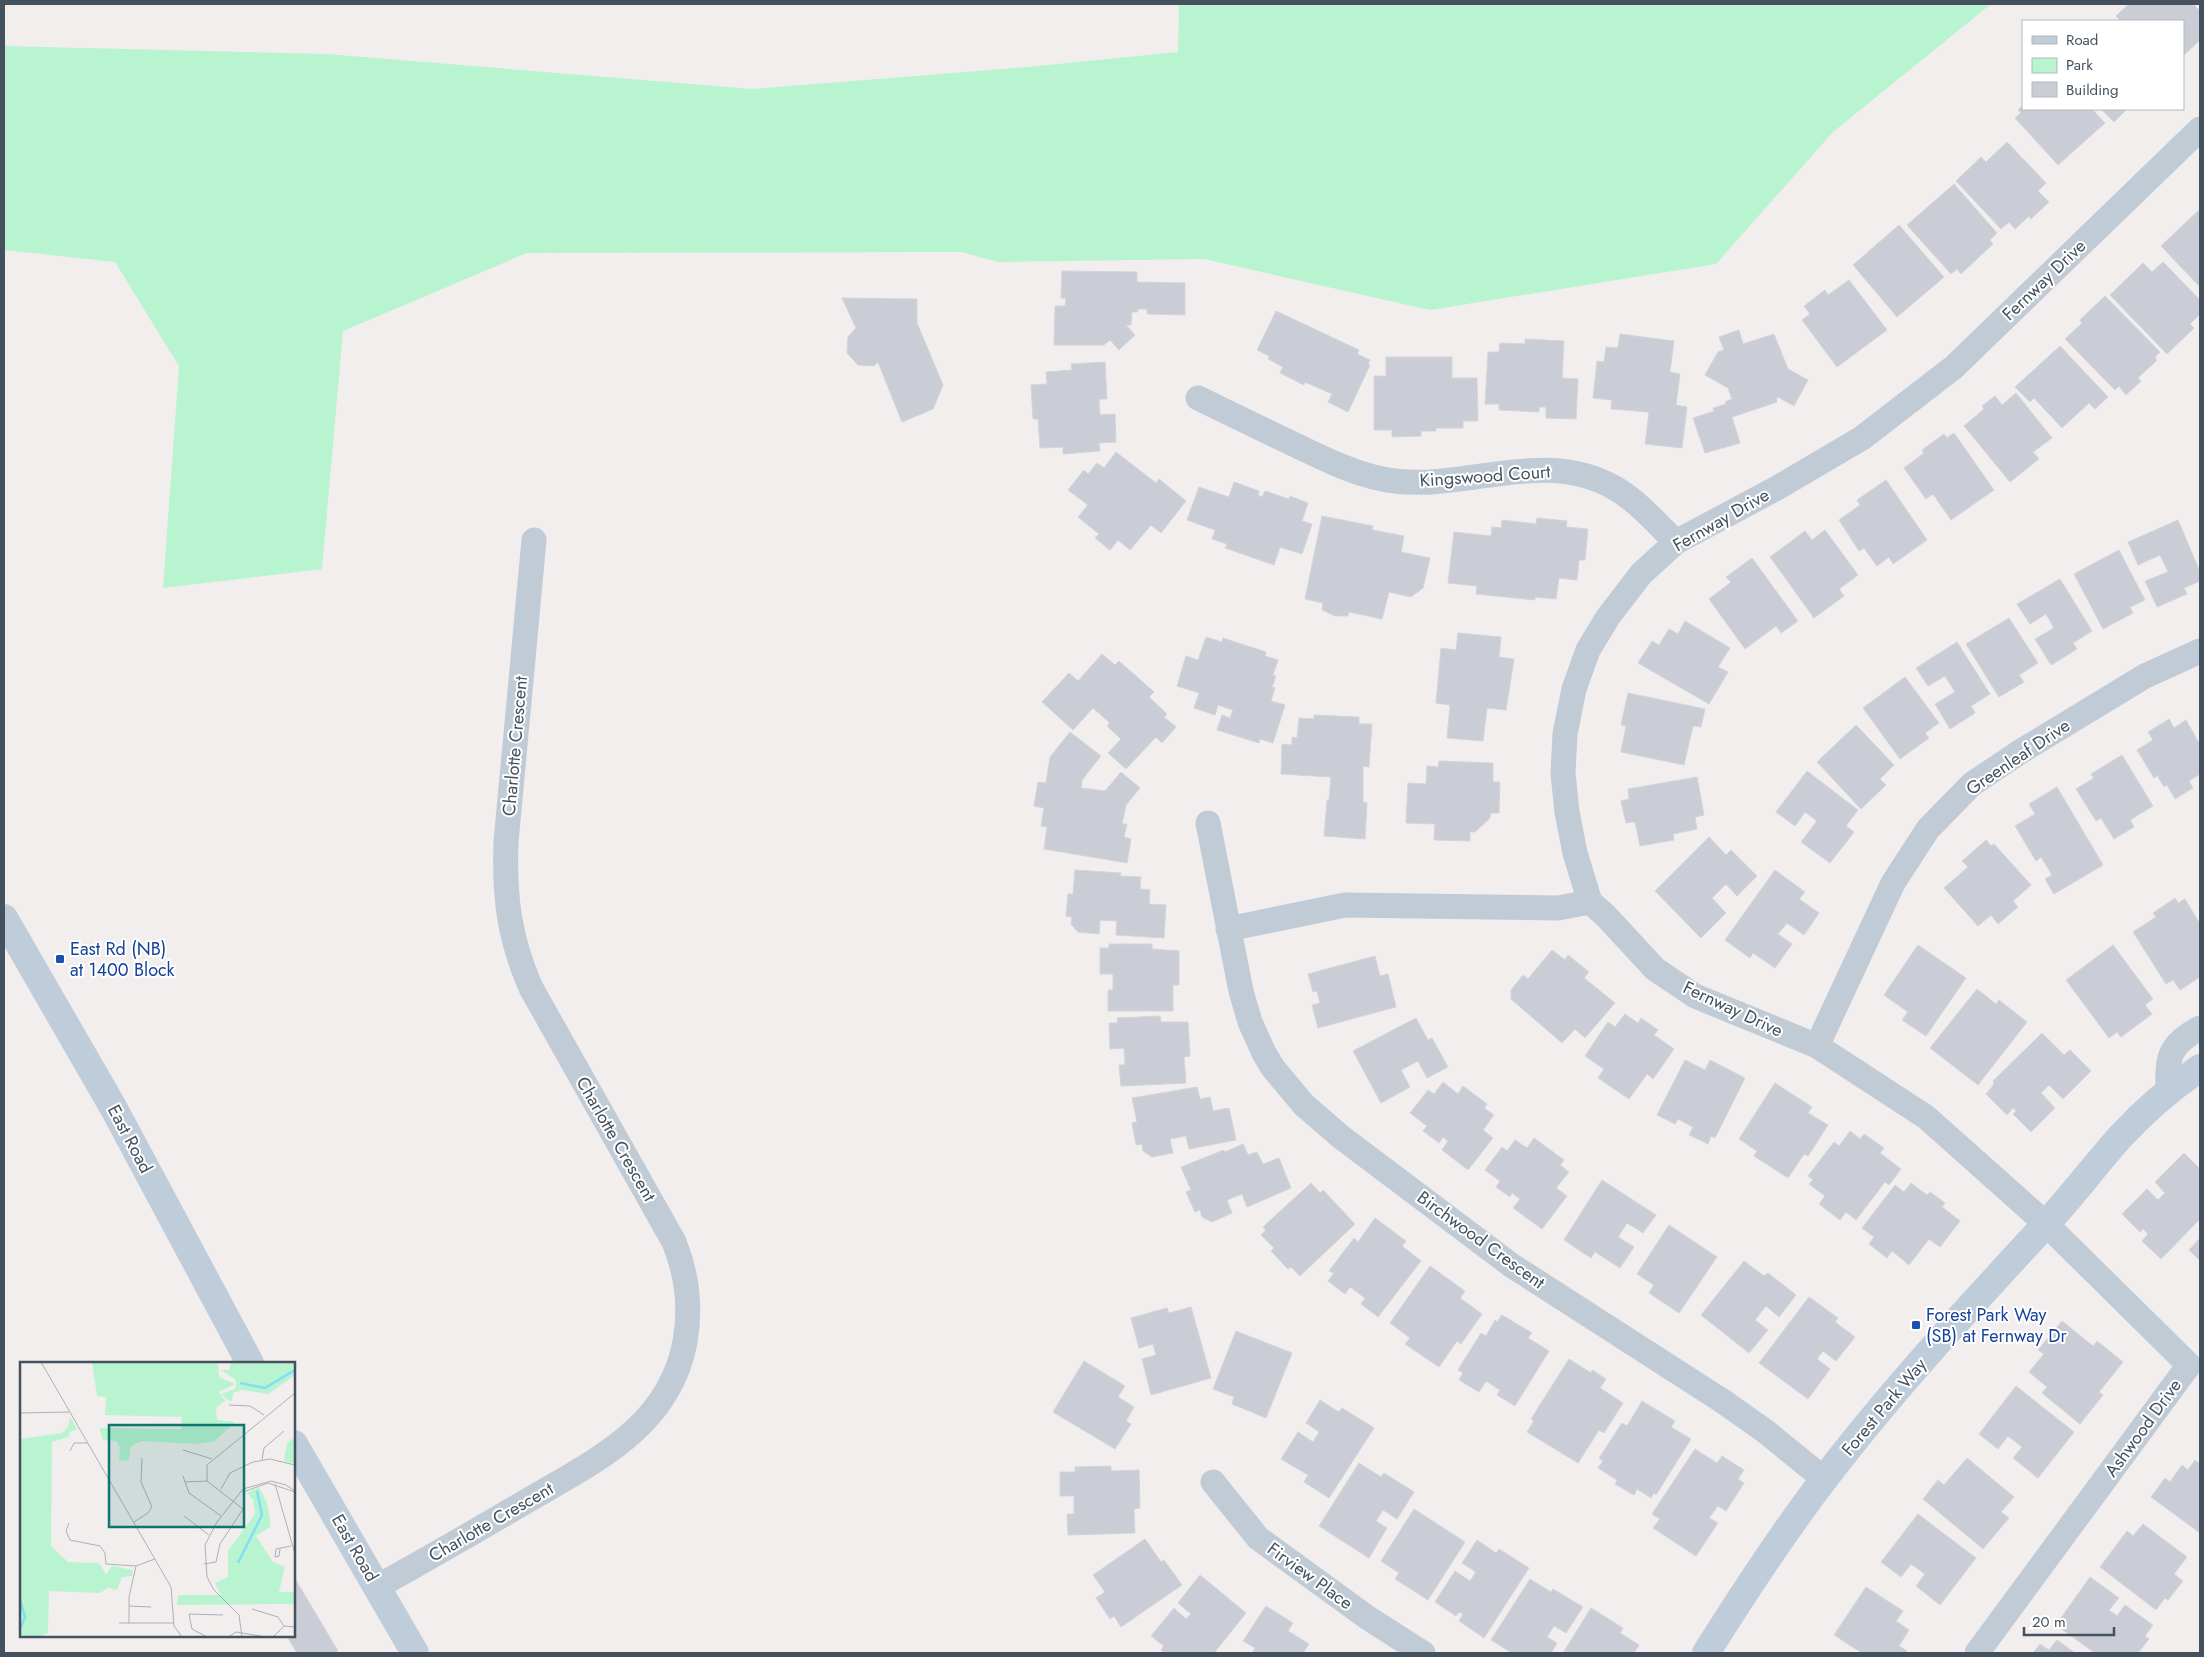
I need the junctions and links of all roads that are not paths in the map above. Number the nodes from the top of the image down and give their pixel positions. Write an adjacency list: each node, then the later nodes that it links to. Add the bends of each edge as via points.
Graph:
1 (2200, 129): 4 (street, Fernway Drive, via 1954,366 1862,438)
2 (1198, 398): 4 (street, Kingswood Court, via 1346,469 1384,479 1444,482 1515,470 1544,469 1592,476 1615,488)
3 (534, 540): 19 (street, Charlotte Crescent, via 506,842 509,923 531,988 674,1242 684,1270 687,1328 682,1355 669,1389 646,1420 624,1441)
4 (1676, 542): 7 (street, Fernway Drive, via 1641,574 1608,617 1588,650 1574,689 1565,734 1563,773 1574,853)
5 (2200, 651): 11 (street, Greenleaf Drive, via 2145,676 2022,750 1972,784 1928,829 1893,883)
6 (1208, 823): 9 (street, Birchwood Crescent)
7 (1590, 902): 9 (street, via 1558,908 1345,905); 11 (street, Fernway Drive, via 1655,969 1695,996)
8 (4, 918): 15 (street, East Road, via 113,1107)
9 (1228, 929): 17 (street, Birchwood Crescent, via 1245,1007 1256,1038 1284,1082 1315,1116 1512,1265 1724,1402)
10 (2200, 1028): 13 (street, via 2172,1049)
11 (1817, 1046): 14 (street, Fernway Drive, via 1926,1117)
12 (2200, 1068): 13 (street, Forest Park Way)
13 (2168, 1093): 14 (street, Forest Park Way, via 2122,1135)
14 (2046, 1224): 17 (street, Forest Park Way, via 1923,1360); 23 (street, Ashwood Drive, via 2189,1365)
15 (249, 1362)
16 (295, 1446): 19 (street, East Road)
17 (1824, 1479): 22 (street, Forest Park Way)
18 (1214, 1482): 21 (street, Firview Place, via 1258,1538 1368,1618)
19 (377, 1587): 20 (street, East Road)
20 (415, 1653)
21 (1423, 1653)
22 (1706, 1653)
23 (1976, 1653)

